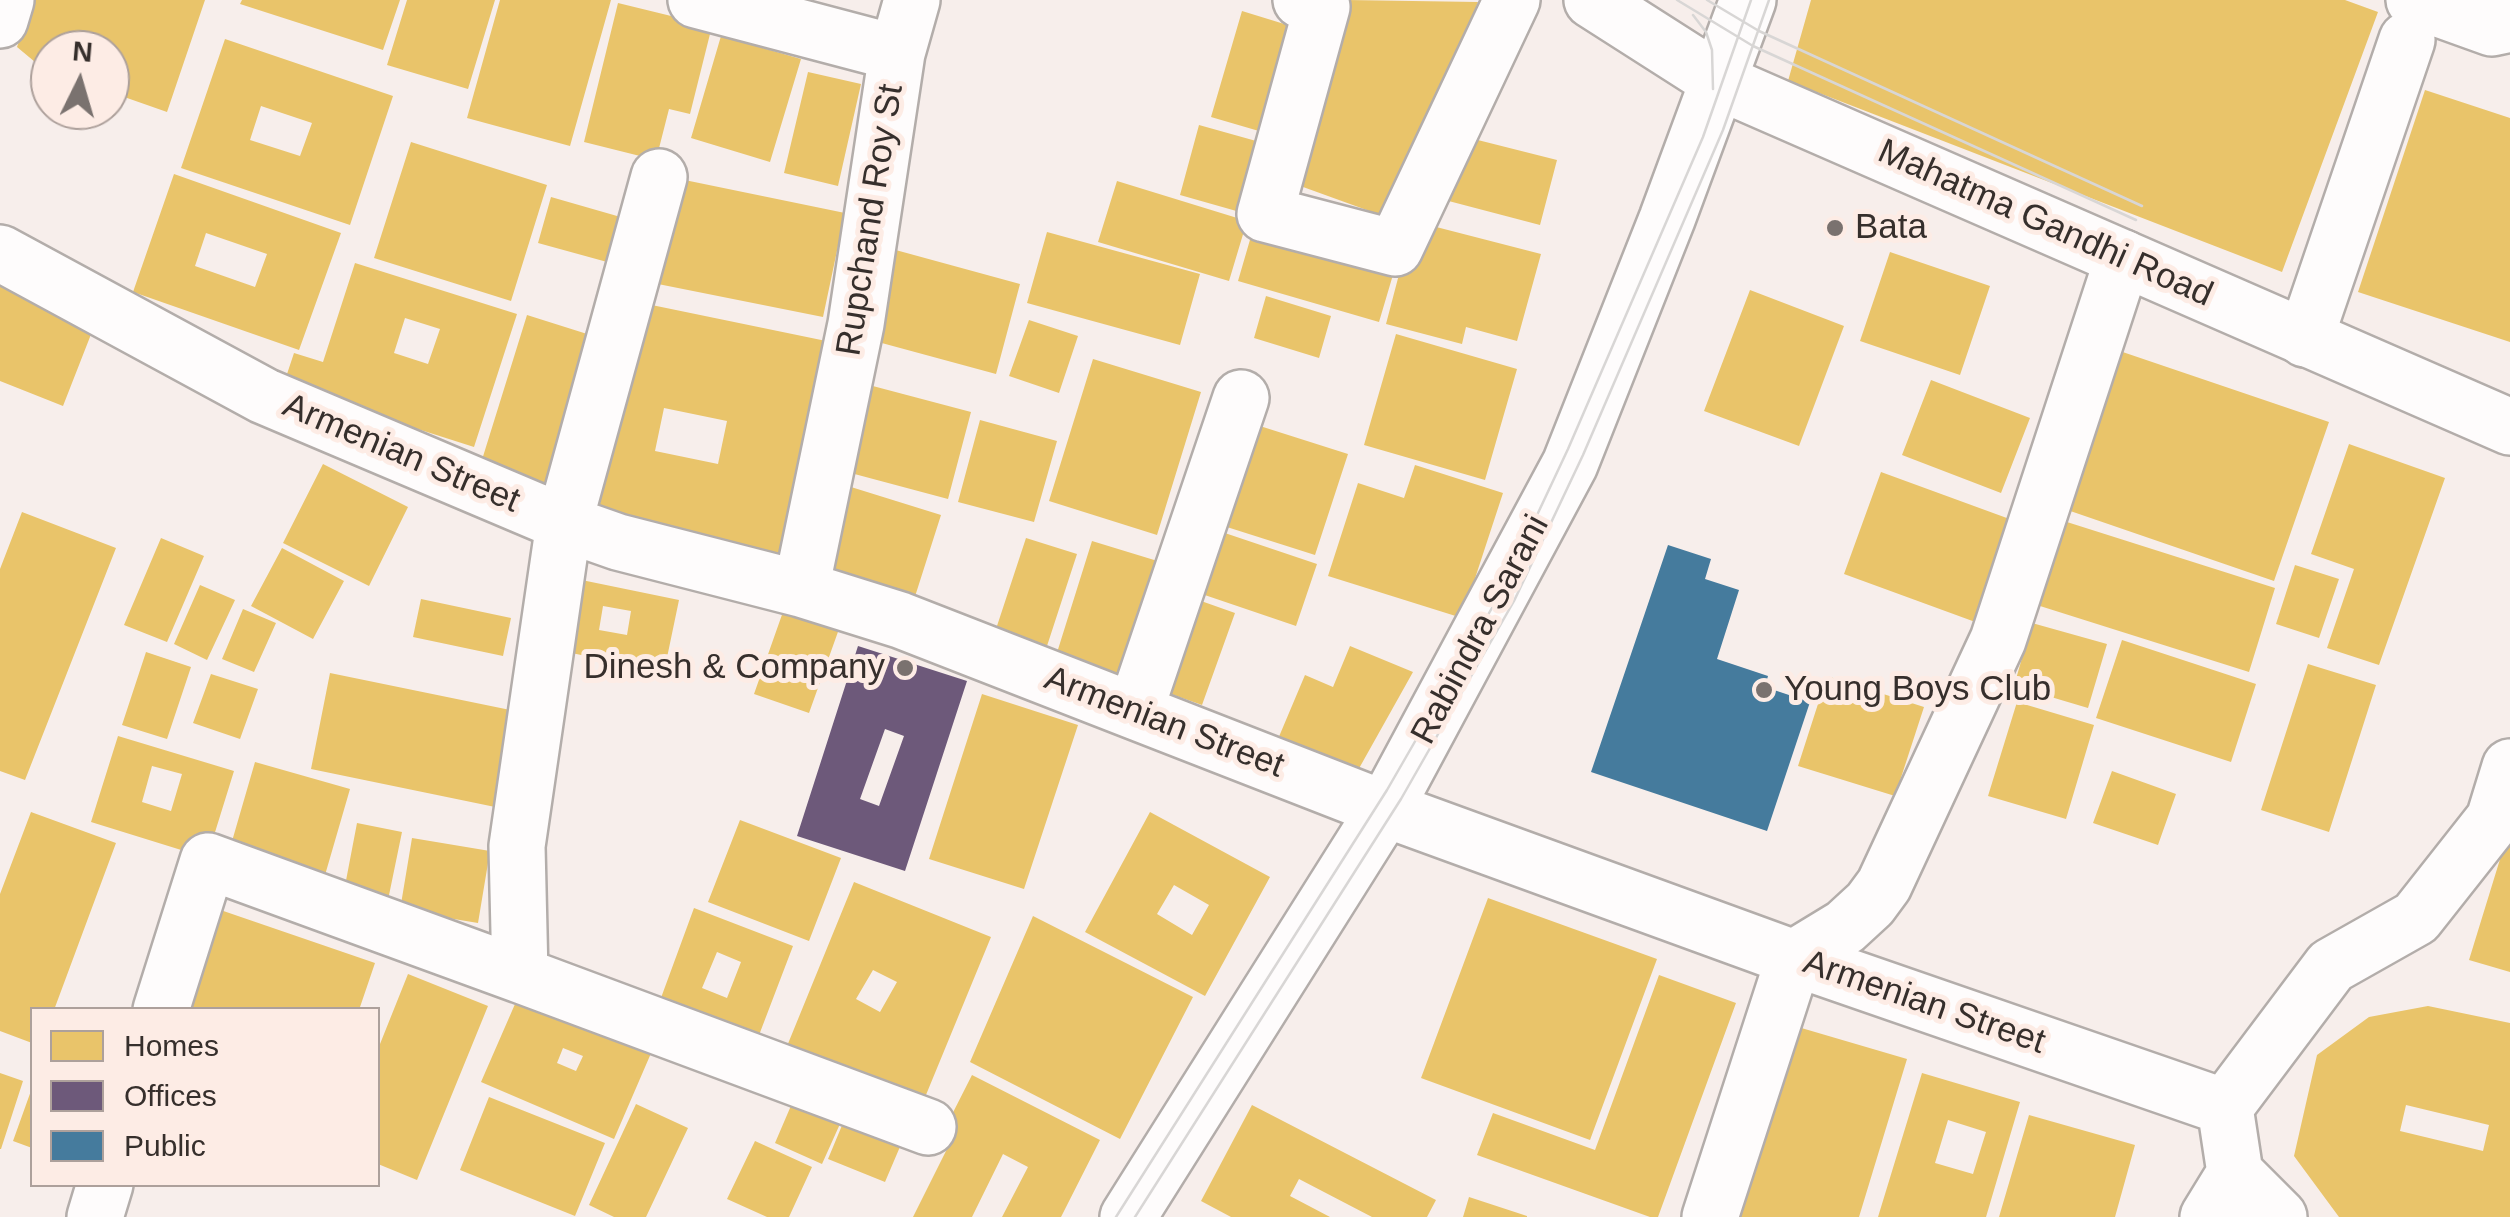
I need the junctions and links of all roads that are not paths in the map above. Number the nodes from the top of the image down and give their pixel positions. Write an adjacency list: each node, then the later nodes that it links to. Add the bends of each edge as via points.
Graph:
1 (6, 0): 9 (street)
2 (696, 0): 11 (street, Rupchand Roy St)
3 (912, 0): 11 (street)
4 (1301, 0): 5 (street, via 1322,8 1265,214 1395,248)
5 (1512, 0)
6 (1592, 0): 12 (street, Mahatma Gandhi Road)
7 (1748, 0): 12 (street, Rabindra Sarani)
8 (2501, 17): 10 (street)
9 (0, 20)
10 (2410, 20): 16 (street)
11 (897, 53): 20 (street, Rupchand Roy St, via 850,358)
12 (1720, 81): 15 (street, Mahatma Gandhi Road); 23 (street, Rabindra Sarani, via 1570,464)
13 (659, 177): 19 (street)
14 (0, 254): 19 (street, Armenian Street, via 264,396)
15 (2123, 258): 16 (street, Mahatma Gandhi Road); 25 (street, via 1998,640 1884,885 1845,926)
16 (2305, 338): 18 (street, Mahatma Gandhi Road)
17 (1240, 398): 21 (street)
18 (2510, 428)
19 (564, 523): 20 (street, Armenian Street); 26 (street, via 517,846)
20 (801, 590): 21 (street, Armenian Street, via 900,620)
21 (1135, 711): 23 (street, Armenian Street)
22 (2510, 767): 24 (street)
23 (1384, 809): 25 (street, Armenian Street); 33 (street, Rabindra Sarani)
24 (2502, 822): 28 (street, via 2416,918 2331,966)
25 (1794, 958): 28 (street, Armenian Street); 34 (street)
26 (520, 975): 27 (street, via 208,861); 29 (street)
27 (162, 1007)
28 (2225, 1107): 31 (street)
29 (928, 1127)
30 (104, 1187): 32 (street)
31 (2222, 1195): 35 (street)
32 (95, 1217)
33 (1128, 1217)
34 (1710, 1217)
35 (2279, 1217)

